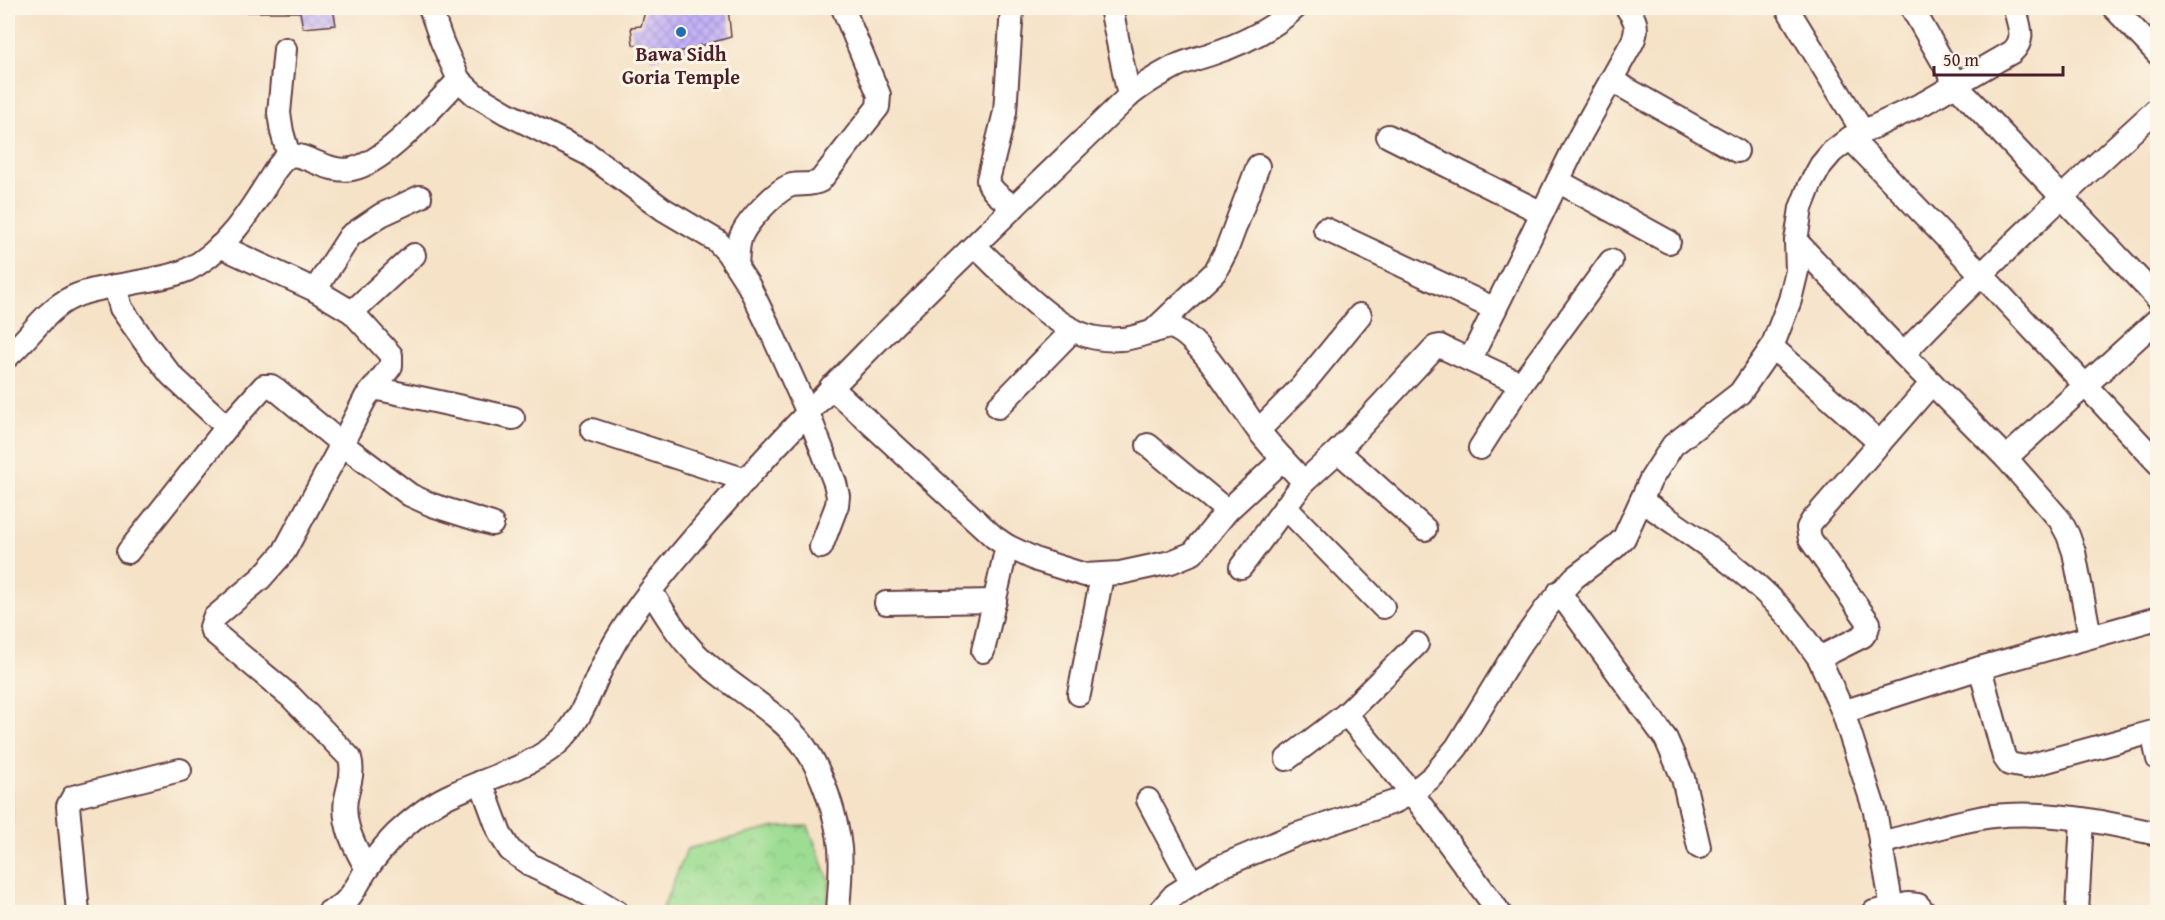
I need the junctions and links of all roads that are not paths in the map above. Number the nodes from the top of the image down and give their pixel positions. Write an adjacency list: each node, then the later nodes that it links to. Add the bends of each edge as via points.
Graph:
1 (430, 8): 13 (street)
2 (843, 8): 35 (street, via 879,95 878,107 820,181 790,185 763,208 742,234)
3 (1012, 8): 26 (street, via 1005,112 988,180 993,190)
4 (1111, 8): 16 (street)
5 (1295, 8): 16 (street, via 1259,35 1178,65)
6 (1627, 8): 14 (street, via 1634,17 1636,33)
7 (1787, 8): 18 (street)
8 (1912, 8): 15 (street)
9 (2015, 8): 15 (street, via 2020,45)
10 (2114, 8): 12 (street)
11 (285, 49): 21 (street, via 279,113)
12 (2157, 54)
13 (459, 80): 21 (street, via 390,148 358,168 345,171); 35 (street, via 474,94 588,154 663,209 717,241)
14 (1611, 81): 20 (street); 23 (street)
15 (1956, 85): 18 (street); 25 (street)
16 (1129, 96): 26 (street)
17 (2157, 108): 25 (street)
18 (1856, 135): 29 (street, via 1821,165 1801,208); 36 (street)
19 (1388, 136): 27 (street)
20 (1737, 151)
21 (289, 156): 31 (street)
22 (1258, 166): 45 (street, via 1215,272)
23 (1558, 181): 27 (street); 30 (street)
24 (420, 197): 38 (street, via 381,215 350,236)
25 (2060, 197): 36 (street); 39 (street)
26 (1014, 207): 32 (street)
27 (1542, 213): 40 (street)
28 (1325, 229): 40 (street)
29 (1796, 241): 46 (street, via 1797,271); 47 (street)
30 (1669, 242)
31 (220, 246): 37 (street, via 176,274); 38 (street)
32 (975, 246): 44 (street, via 1047,313); 53 (street)
33 (414, 255): 41 (street)
34 (1611, 261): 51 (street)
35 (737, 266): 56 (street)
36 (1980, 273): 47 (street); 52 (street)
37 (115, 286): 48 (street, via 67,300); 58 (street, via 121,308 147,345 171,375)
38 (315, 290): 41 (street)
39 (2157, 299)
40 (1495, 309): 49 (street)
41 (352, 312): 54 (street, via 391,355 391,366)
42 (1360, 315): 60 (street, via 1301,387)
43 (2157, 319): 52 (street)
44 (1073, 330): 45 (street, via 1102,339); 55 (street)
45 (1151, 333): 60 (street, via 1174,328 1196,346)
46 (1772, 347): 61 (street); 71 (street, via 1740,393 1673,445)
47 (1903, 354): 50 (street)
48 (8, 356)
49 (1470, 360): 51 (street); 65 (street, via 1435,347)
50 (1932, 383): 61 (street); 66 (street)
51 (1521, 384): 64 (street)
52 (2084, 384): 66 (street); 68 (street)
53 (831, 387): 56 (street); 76 (street)
54 (374, 388): 57 (street); 62 (street)
55 (999, 407)
56 (808, 413): 69 (street); 77 (street, via 838,496)
57 (513, 418)
58 (227, 427): 62 (street, via 259,390 271,386); 78 (street)
59 (592, 430): 69 (street)
60 (1259, 430): 67 (street)
61 (1880, 443): 90 (street, via 1808,528 1810,539 1869,623 1863,636)
62 (342, 444): 74 (street, via 410,495); 106 (street, via 284,552 261,578 214,618 211,627 291,697 350,758 353,768 346,818)
63 (1148, 445): 73 (street)
64 (1480, 448)
65 (1338, 451): 70 (street); 75 (street)
66 (2006, 458): 87 (street, via 2048,505 2068,535)
67 (1283, 459): 70 (street); 73 (street)
68 (2157, 463)
69 (746, 480): 81 (street)
70 (1304, 482): 72 (street)
71 (1642, 501): 82 (street, via 1624,538); 90 (street, via 1757,585 1791,620)
72 (1284, 507): 79 (street); 85 (street)
73 (1227, 511): 80 (street, via 1193,553 1171,562)
74 (492, 524)
75 (1425, 529)
76 (1007, 546): 80 (street, via 1070,572); 83 (street)
77 (821, 547)
78 (128, 552)
79 (1241, 567)
80 (1102, 576): 92 (street)
81 (651, 591): 99 (street, via 620,633 571,729 537,757); 112 (street, via 671,625 691,648 789,729 804,746 826,790 836,825 840,847)
82 (1560, 592): 100 (street, via 1517,649 1457,747 1433,776); 105 (street, via 1666,739 1683,778)
83 (995, 601): 84 (street); 89 (street)
84 (886, 603)
85 (1383, 607)
86 (2157, 618): 87 (street)
87 (2090, 636): 91 (street)
88 (1417, 644): 94 (street)
89 (983, 651)
90 (1819, 658): 93 (street)
91 (1980, 668): 93 (street); 95 (street, via 2004,757 2016,767)
92 (1079, 694)
93 (1843, 712): 104 (street, via 1875,811)
94 (1346, 714): 96 (street); 100 (street)
95 (2155, 732): 97 (street)
96 (1287, 759)
97 (2157, 759)
98 (180, 770): 110 (street, via 69,800)
99 (481, 782): 106 (street, via 451,794 413,820); 111 (street, via 500,834 510,849 532,866)
100 (1412, 793): 107 (street, via 1252,852); 114 (street)
101 (1148, 800): 107 (street)
102 (2082, 820): 103 (street); 104 (street, via 1990,816); 116 (street)
103 (2157, 834)
104 (1881, 843): 109 (street)
105 (1699, 847)
106 (367, 869): 108 (street)
107 (1192, 883): 113 (street)
108 (342, 909)
109 (1883, 910): 115 (street, via 1908,904 1918,905)
110 (78, 912)
111 (617, 912)
112 (838, 912)
113 (1159, 912)
114 (1499, 912)
115 (1924, 912)
116 (2077, 912)

